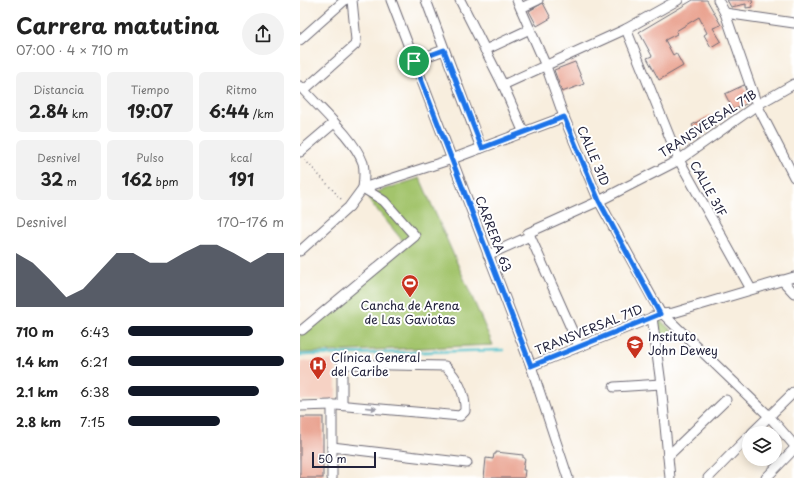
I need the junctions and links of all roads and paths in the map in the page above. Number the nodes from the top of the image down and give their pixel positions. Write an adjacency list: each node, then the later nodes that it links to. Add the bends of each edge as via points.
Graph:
1 (345, 0): 14 (street)
2 (352, 0): 21 (street, via 355,45)
3 (391, 0): 17 (street, CARRERA 63)
4 (426, 0): 15 (street)
5 (460, 0): 16 (street)
6 (538, 0): 9 (street)
7 (678, 0): 13 (street)
8 (718, 0): 10 (street)
9 (519, 4): 12 (street, CALLE 31D)
10 (725, 13): 11 (street); 22 (street)
11 (794, 23)
12 (530, 28): 16 (street); 18 (street, CALLE 31D)
13 (626, 29): 18 (street); 29 (street, CALLE 31F)
14 (300, 40)
15 (444, 50): 17 (street); 26 (street)
16 (485, 50): 20 (street)
17 (414, 61): 28 (street, CARRERA 63)
18 (546, 66): 20 (street); 23 (street, CALLE 31D)
19 (794, 84): 22 (street, TRANSVERSAL 71B)
20 (503, 85): 25 (street)
21 (302, 88): 24 (street)
22 (757, 105): 29 (street, TRANSVERSAL 71B); 30 (street)
23 (564, 117): 25 (street); 32 (street, CALLE 31D)
24 (334, 123): 27 (street); 31 (street, via 355,149 363,164)
25 (524, 133): 26 (street)
26 (482, 148): 28 (street)
27 (302, 155): 33 (path)
28 (447, 160): 31 (street); 36 (street, CARRERA 63)
29 (679, 160): 32 (street, TRANSVERSAL 71B); 39 (street, CALLE 31F)
30 (794, 177)
31 (363, 188): 33 (street); 42 (street, via 384,201 414,236)
32 (599, 201): 34 (street, TRANSVERSAL 71B, via 528,233); 41 (street, CALLE 31D)
33 (349, 207): 35 (street)
34 (530, 236): 36 (street, TRANSVERSAL 71B); 43 (street)
35 (300, 251)
36 (488, 255): 44 (street, CARRERA 63)
37 (794, 277): 38 (street, TRANSVERSAL 71D)
38 (782, 280): 39 (street, TRANSVERSAL 71D); 40 (street)
39 (751, 289): 41 (street, TRANSVERSAL 71D, via 673,313)
40 (794, 293)
41 (658, 315): 43 (street, TRANSVERSAL 71D); 45 (street); 51 (street)
42 (302, 330)
43 (578, 346): 44 (street, TRANSVERSAL 71D)
44 (531, 366): 60 (street, CARRERA 63)
45 (661, 384): 46 (street); 57 (street)
46 (614, 387)
47 (794, 392): 51 (street)
48 (726, 400): 57 (street)
49 (337, 405): 49 (street, one-way to 49, via 460,416 466,405 452,372 445,366 342,364); 50 (street); 55 (street)
50 (300, 406)
51 (769, 416): 52 (street); 54 (street)
52 (759, 426)
53 (742, 443): 62 (street)
54 (794, 445)
55 (332, 447): 58 (street); 59 (street)
56 (794, 449): 63 (street)
57 (668, 456): 61 (street)
58 (467, 463)
59 (332, 478)
60 (568, 478)
61 (670, 478)
62 (708, 478)
63 (766, 478)

